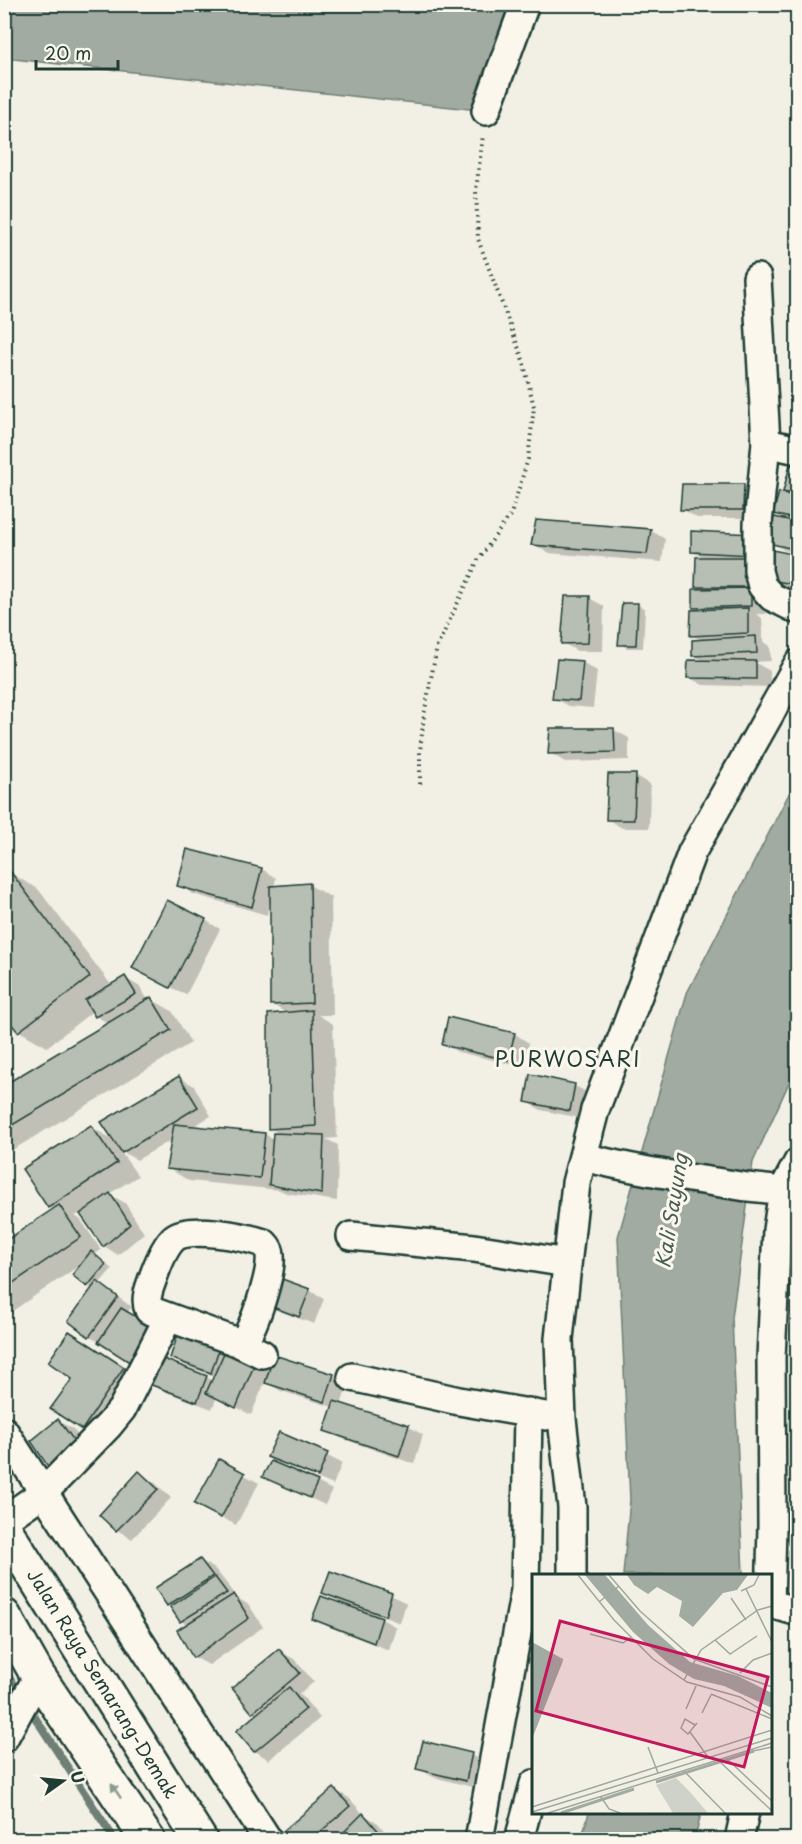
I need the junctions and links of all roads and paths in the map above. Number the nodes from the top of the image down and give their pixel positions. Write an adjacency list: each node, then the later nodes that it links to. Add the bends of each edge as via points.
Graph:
1 (525, 4): 2 (street)
2 (486, 111): 8 (path, via 476,189 478,239 523,360 534,407 528,459 512,514 478,560 437,647 424,715)
3 (757, 278): 4 (street)
4 (766, 443): 5 (street); 6 (street, via 758,572 762,586 772,597)
5 (798, 450)
6 (798, 610)
7 (798, 664): 9 (street, via 692,852 595,1110)
8 (420, 784)
9 (584, 1157): 11 (street, via 630,1169); 13 (street, via 576,1183)
10 (798, 1162): 11 (street)
11 (779, 1191): 21 (street, via 771,1358)
12 (351, 1236): 13 (street, via 474,1248)
13 (567, 1263): 17 (street, via 559,1339)
14 (168, 1318): 14 (street, via 252,1349 250,1330 271,1257 264,1242 196,1232 173,1239 146,1298 149,1310); 19 (street, via 110,1425)
15 (352, 1377): 16 (street)
16 (528, 1413): 17 (street); 32 (street, via 525,1590)
17 (562, 1419): 20 (street, via 572,1508)
18 (4, 1431): 19 (street)
19 (21, 1510): 30 (highway, Jalan Raya Semarang-Demak); 31 (street)
20 (572, 1574)
21 (771, 1574)
22 (772, 1605): 23 (street)
23 (798, 1612)
24 (4, 1616): 25 (highway)
25 (39, 1676): 26 (street); 29 (highway, one-way to 25)
26 (4, 1737)
27 (532, 1791): 33 (street)
28 (745, 1814): 34 (street)
29 (148, 1839)
30 (200, 1839)
31 (268, 1839)
32 (479, 1839)
33 (519, 1839)
34 (739, 1839)

